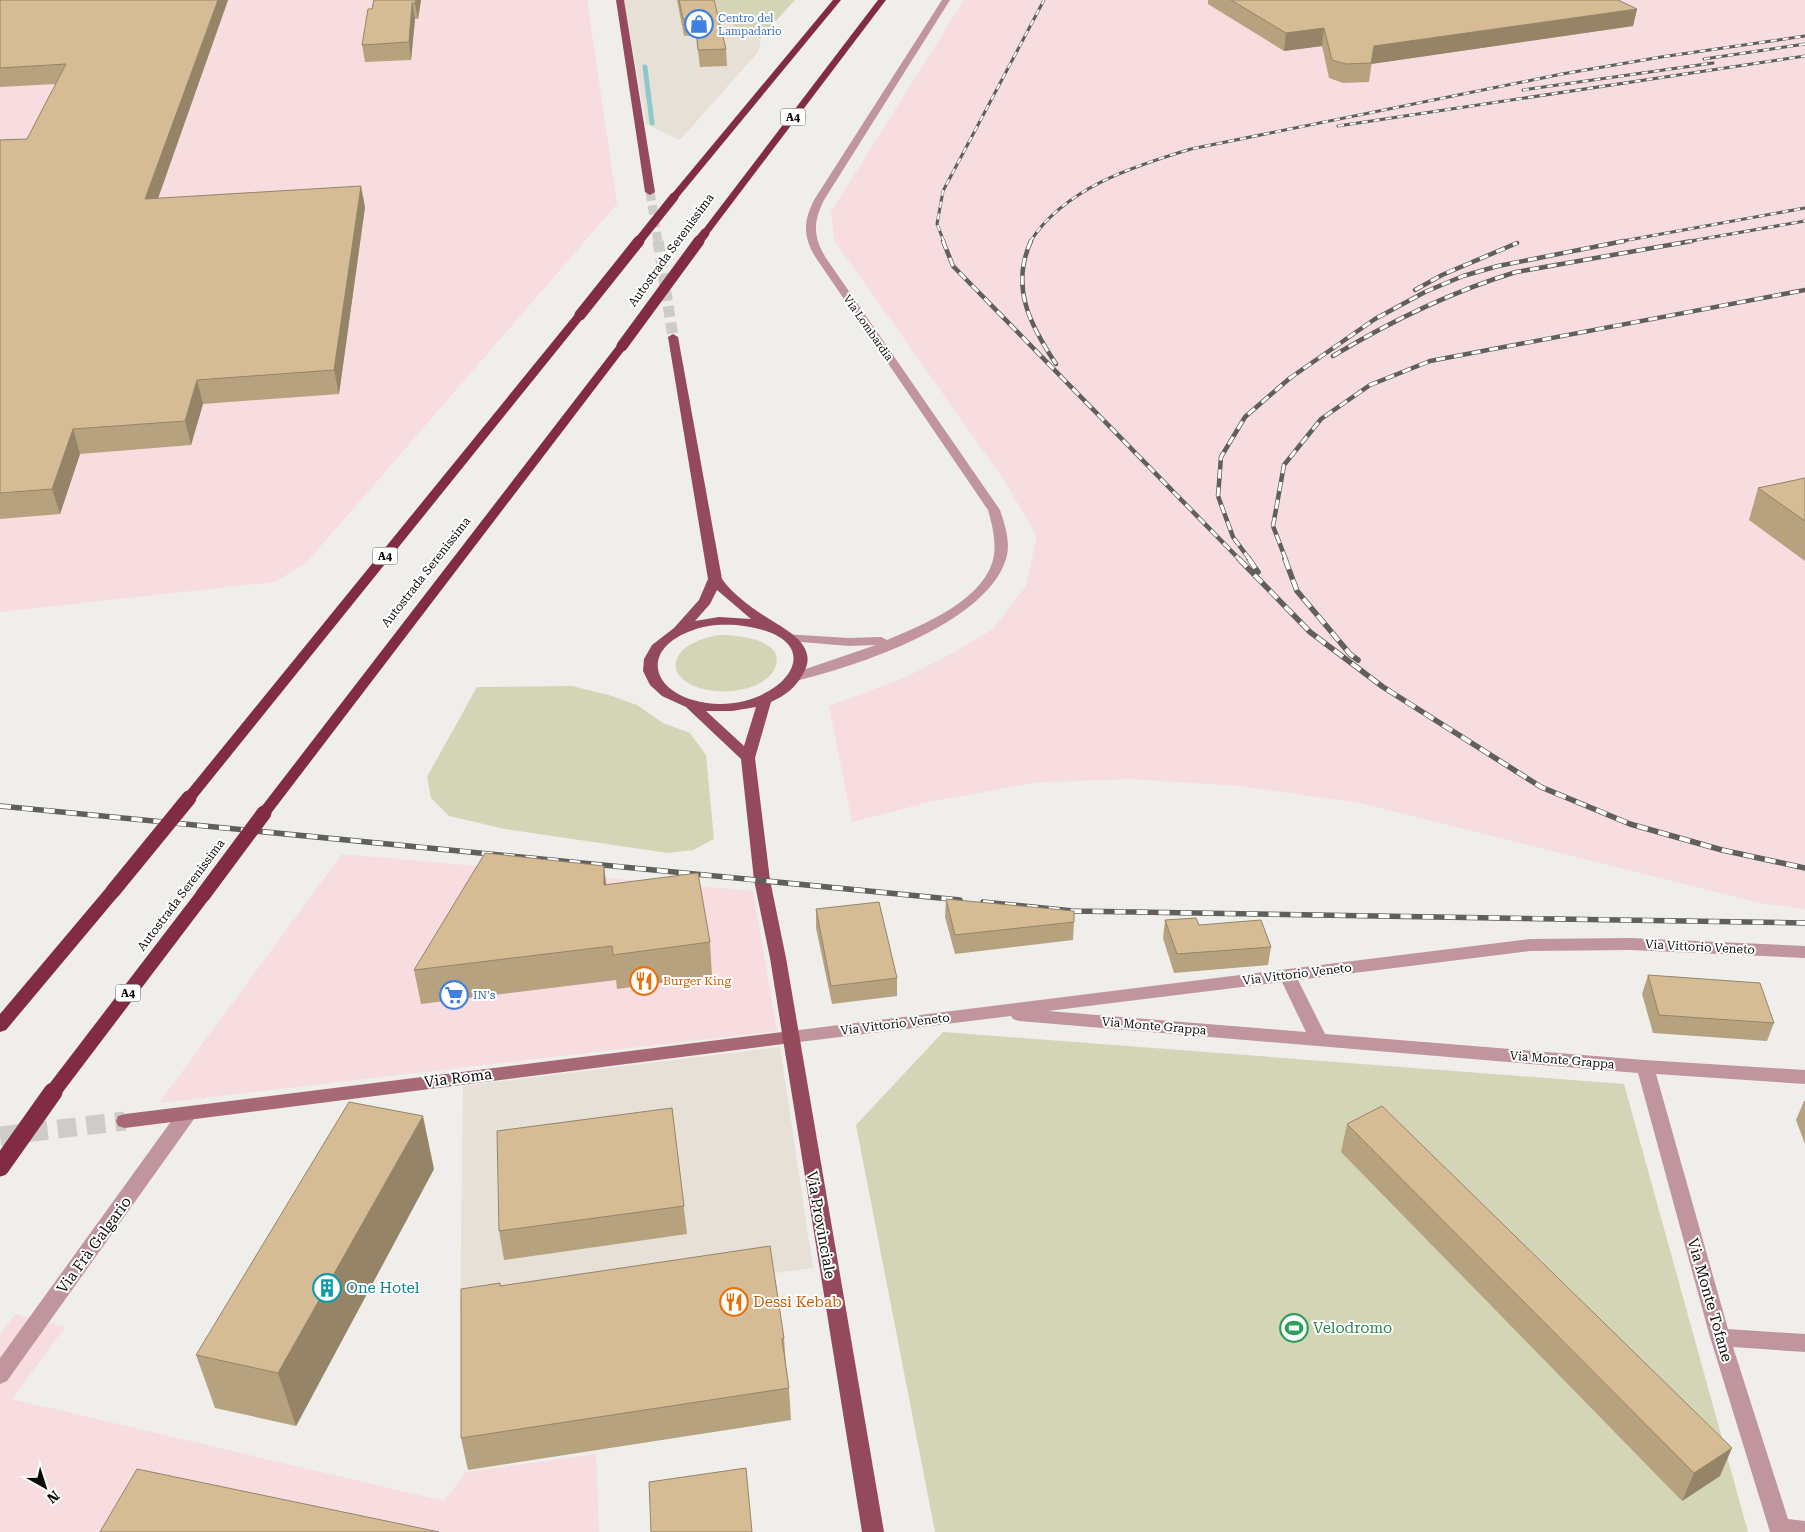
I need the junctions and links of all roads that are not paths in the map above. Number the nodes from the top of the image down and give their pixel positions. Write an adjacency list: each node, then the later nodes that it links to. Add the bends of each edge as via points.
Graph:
1 (620, 0): 5 (main road)
2 (837, 0): 19 (highway, A4, bridge)
3 (882, 0): 26 (highway, Autostrada Serenissima / A4, bridge, via 264,813)
4 (946, 0): 10 (street, Via Lombardia, via 819,200 808,228 816,250 834,278 994,510 999,525 1002,541 1000,560 990,581 974,600 950,617)
5 (650, 192)
6 (673, 336): 7 (main road)
7 (715, 580): 8 (main road, via 738,603); 9 (main road, via 704,601)
8 (772, 627): 9 (main road, via 749,621 724,620); 11 (main road)
9 (678, 631): 14 (main road, via 660,643 650,657 649,672 656,686 672,697)
10 (919, 631): 11 (street, Via Lombardia, via 865,643); 12 (street, Via Lombardia)
11 (789, 637): 12 (main road, via 799,649 801,663)
12 (796, 676): 13 (main road, via 783,689)
13 (765, 699): 14 (main road, via 741,706); 15 (main road)
14 (692, 704): 15 (main road)
15 (748, 758): 20 (main road, Via Provinciale, via 762,880)
16 (1805, 952): 17 (street, Via Vittorio Veneto, via 1639,944 1550,944)
17 (1287, 975): 18 (street, Via Vittorio Veneto); 21 (street)
18 (989, 1012): 20 (street, Via Vittorio Veneto); 21 (street, Via Monte Grappa)
19 (0, 1026)
20 (790, 1037): 24 (street, Via Roma); 32 (main road, Via Provinciale)
21 (1318, 1040): 22 (street, Via Monte Grappa)
22 (1645, 1067): 23 (street, Via Monte Grappa); 27 (street, Via Monte Tofane)
23 (1805, 1077)
24 (187, 1114): 25 (street, Via Roma); 29 (street, Via Frà Galgario)
25 (125, 1121)
26 (0, 1168)
27 (1720, 1337): 28 (street); 30 (street, Via Monte Tofane)
28 (1805, 1343)
29 (0, 1375)
30 (1781, 1530): 31 (street)
31 (1805, 1531)
32 (873, 1532)

